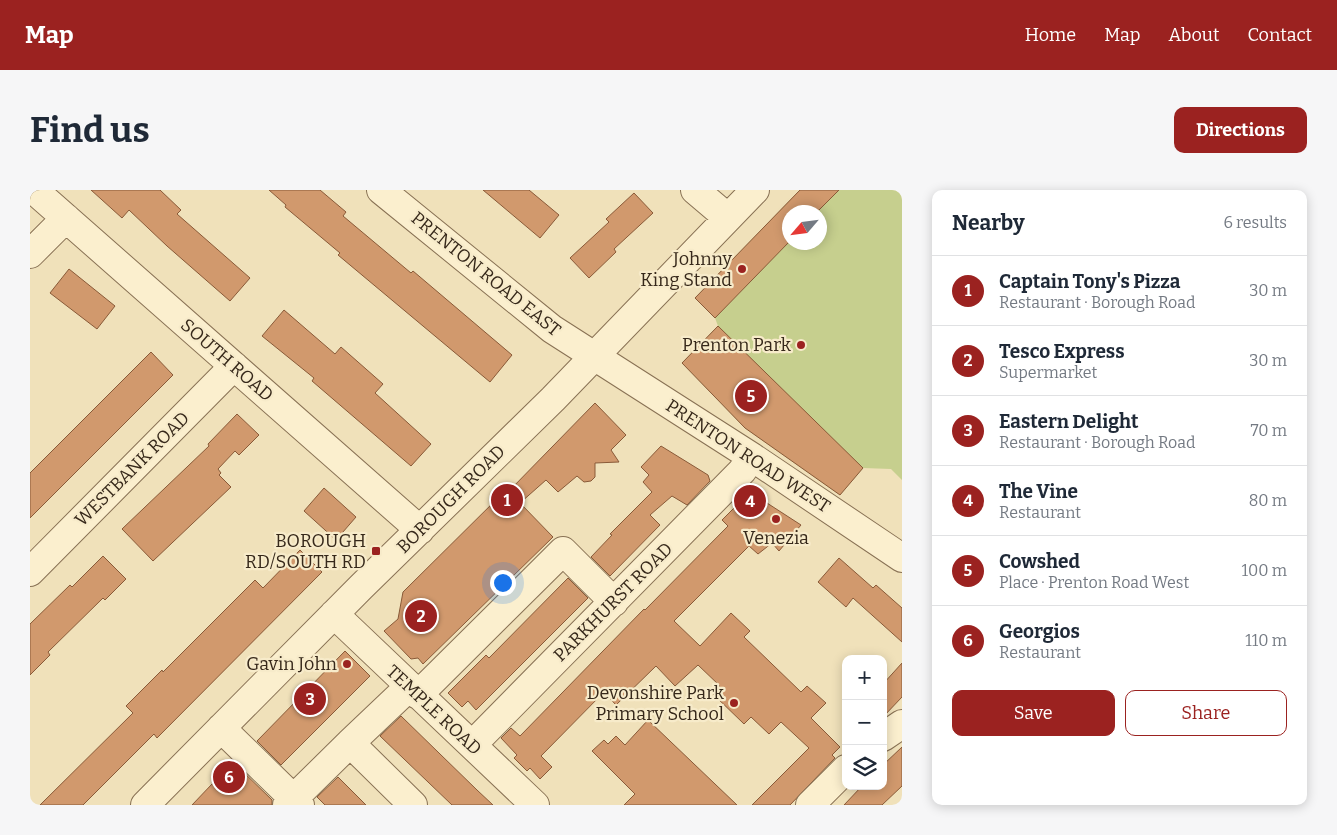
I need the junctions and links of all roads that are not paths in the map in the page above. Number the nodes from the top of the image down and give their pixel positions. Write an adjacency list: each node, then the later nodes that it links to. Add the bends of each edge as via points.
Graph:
1 (34, 190): 5 (street, SOUTH ROAD)
2 (381, 190): 8 (street, PRENTON ROAD EAST, via 541,321)
3 (695, 190): 6 (street)
4 (755, 190): 6 (street, BOROUGH ROAD)
5 (66, 218): 7 (street); 9 (street, SOUTH ROAD)
6 (728, 218): 8 (street, BOROUGH ROAD)
7 (30, 254)
8 (592, 356): 10 (street, PRENTON ROAD WEST); 11 (street, BOROUGH ROAD)
9 (234, 366): 11 (street, SOUTH ROAD); 13 (street, WESTBANK ROAD)
10 (752, 457): 12 (street, PRENTON ROAD WEST); 14 (street, PARKHURST ROAD)
11 (420, 530): 15 (street, BOROUGH ROAD)
12 (902, 558)
13 (30, 572)
14 (614, 602): 16 (street, via 563,551); 19 (street, PARKHURST ROAD)
15 (334, 614): 16 (street, TEMPLE ROAD); 17 (street, BOROUGH ROAD)
16 (414, 691): 18 (street); 19 (street, TEMPLE ROAD)
17 (221, 728): 21 (street); 22 (street, BOROUGH ROAD)
18 (350, 742): 21 (street); 23 (street)
19 (472, 746): 24 (street, TEMPLE ROAD)
20 (842, 773): 25 (street)
21 (293, 803)
22 (145, 805)
23 (413, 805)
24 (535, 805)
25 (810, 805)

